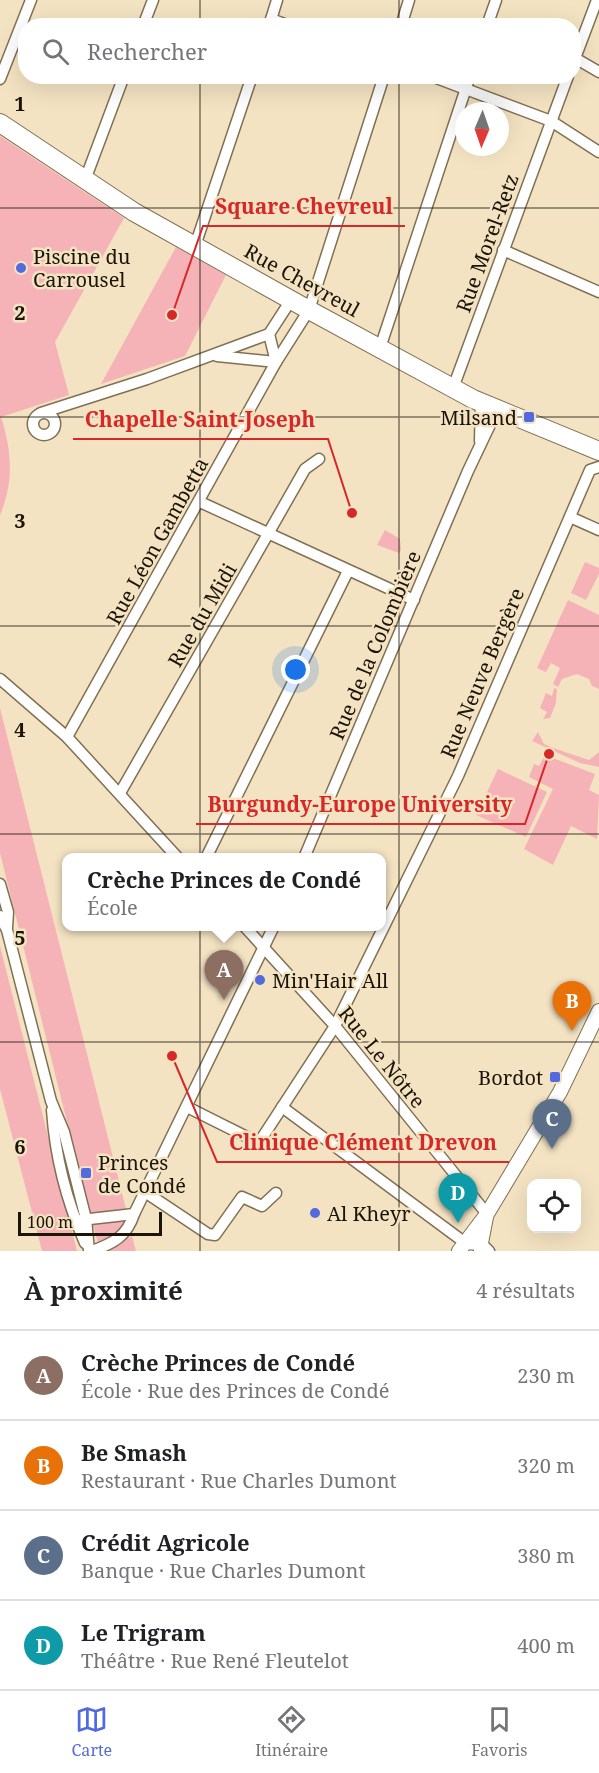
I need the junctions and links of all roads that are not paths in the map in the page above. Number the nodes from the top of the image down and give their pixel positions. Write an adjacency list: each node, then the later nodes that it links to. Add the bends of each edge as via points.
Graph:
1 (31, 0): 7 (street)
2 (153, 0): 8 (street)
3 (277, 0): 9 (street)
4 (409, 0): 10 (street)
5 (496, 0): 11 (street)
6 (597, 0): 13 (street)
7 (24, 18)
8 (146, 18)
9 (271, 18)
10 (403, 18)
11 (490, 18)
12 (18, 33): 16 (street)
13 (581, 42)
14 (581, 63): 15 (street)
15 (599, 72)
16 (0, 79)
17 (121, 84): 27 (street)
18 (249, 84): 28 (street)
19 (381, 84): 32 (street, Rue Léon Gambetta)
20 (453, 84): 23 (street)
21 (468, 84): 23 (street)
22 (565, 84): 24 (street, Rue Morel-Retz)
23 (466, 89): 24 (street); 34 (street)
24 (551, 121): 26 (street); 29 (street, Rue Morel-Retz)
25 (0, 123): 27 (main road, Rue Chevreul)
26 (599, 152)
27 (84, 180): 28 (main road, Rue Chevreul)
28 (195, 246): 31 (main road, Rue Chevreul)
29 (503, 250): 30 (street); 37 (street, Rue Morel-Retz)
30 (599, 291)
31 (291, 300): 32 (main road, Rue Chevreul); 33 (street)
32 (309, 310): 34 (main road, Rue Chevreul); 36 (street, Rue Léon Gambetta)
33 (269, 334): 35 (street); 36 (street)
34 (380, 348): 37 (main road, Rue Chevreul)
35 (211, 355): 36 (street); 39 (street)
36 (276, 362): 45 (street, Rue Léon Gambetta)
37 (453, 388): 38 (main road, Rue Chevreul)
38 (489, 406): 40 (street, Rue de la Colombière); 40 (street, Rue de la Colombière); 41 (main road, Rue Chevreul); 42 (main road, Rue Chevreul)
39 (41, 413)
40 (479, 447): 50 (street, Rue de la Colombière)
41 (599, 451)
42 (599, 457)
43 (319, 459): 48 (street, Rue du Midi, via 305,469)
44 (599, 466): 46 (street, Rue Neuve Bergère, via 590,471)
45 (200, 502): 48 (street); 52 (street, Rue Léon Gambetta)
46 (570, 517): 47 (street); 59 (street, Rue Neuve Bergère, via 458,776)
47 (599, 530)
48 (269, 534): 49 (street); 53 (street, Rue du Midi)
49 (348, 571): 50 (street); 55 (street)
50 (414, 600): 56 (street, Rue de la Colombière)
51 (0, 679): 52 (street)
52 (68, 737): 53 (street)
53 (120, 793): 54 (street)
54 (174, 853)
55 (208, 853)
56 (306, 853)
57 (0, 884): 60 (street, via 8,912)
58 (0, 916): 60 (street)
59 (386, 922)
60 (7, 930): 74 (street, via 51,1101 64,1132)
61 (248, 931): 64 (street, Rue Le Nôtre)
62 (272, 931): 64 (street)
63 (382, 931): 66 (street, Rue Neuve Bergère)
64 (265, 948): 66 (street, Rue Le Nôtre); 68 (street)
65 (599, 1011): 67 (street)
66 (335, 1026): 69 (street, Rue Neuve Bergère); 73 (street, Rue Le Nôtre)
67 (595, 1031): 73 (street)
68 (187, 1107): 69 (street, Rue Neuve Bergère, via 257,1143); 70 (street)
69 (282, 1107): 75 (street)
70 (146, 1192): 71 (street, via 215,1235 242,1197 262,1206); 72 (street)
71 (276, 1193)
72 (134, 1214): 74 (street); 77 (street, via 130,1228 118,1240)
73 (487, 1214): 75 (street); 76 (street)
74 (80, 1220): 77 (street)
75 (461, 1246): 76 (street)
76 (483, 1248)
77 (90, 1251)

